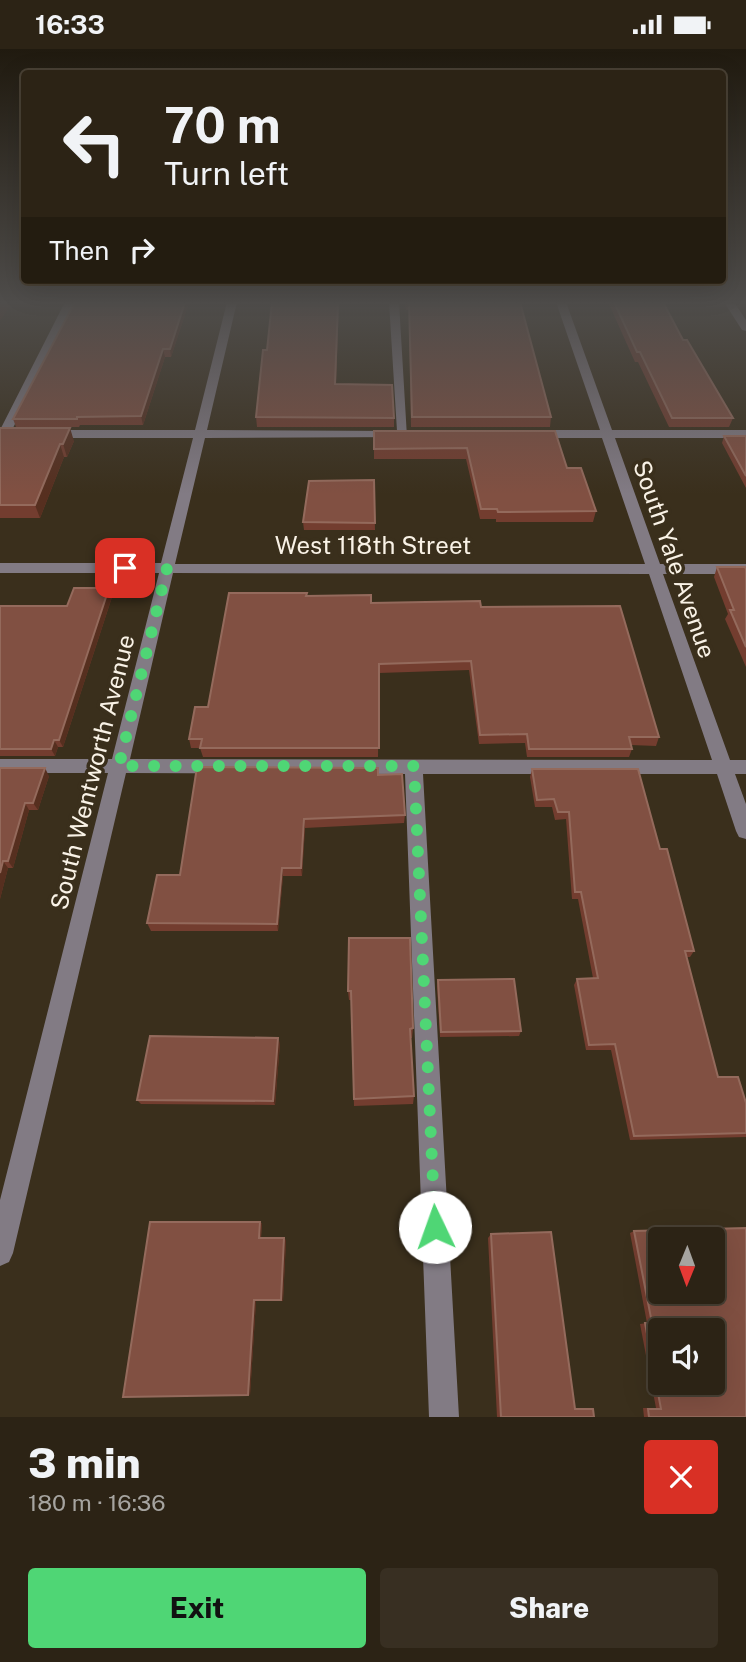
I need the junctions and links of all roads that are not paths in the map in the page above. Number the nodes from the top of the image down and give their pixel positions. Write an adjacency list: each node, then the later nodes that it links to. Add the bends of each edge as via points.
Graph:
1 (37, 366): 5 (street)
2 (217, 366): 6 (street, South Wentworth Avenue)
3 (402, 366): 6 (street, via 410,434)
4 (583, 366): 8 (street, South Yale Avenue)
5 (2, 434): 6 (street)
6 (200, 434): 11 (street, South Wentworth Avenue)
7 (520, 434): 8 (street)
8 (607, 434): 9 (street); 12 (street, South Yale Avenue)
9 (746, 434)
10 (0, 568): 11 (street, West 118th Street)
11 (167, 568): 12 (street, West 118th Street); 15 (street, South Wentworth Avenue)
12 (654, 568): 13 (street, West 118th Street); 17 (street, South Yale Avenue)
13 (746, 569)
14 (0, 766): 15 (street)
15 (119, 766): 16 (street); 20 (street, South Wentworth Avenue)
16 (414, 766): 17 (street); 21 (street)
17 (723, 767): 18 (street); 19 (street, South Yale Avenue)
18 (746, 767)
19 (746, 831)
20 (0, 1253)
21 (444, 1417)

